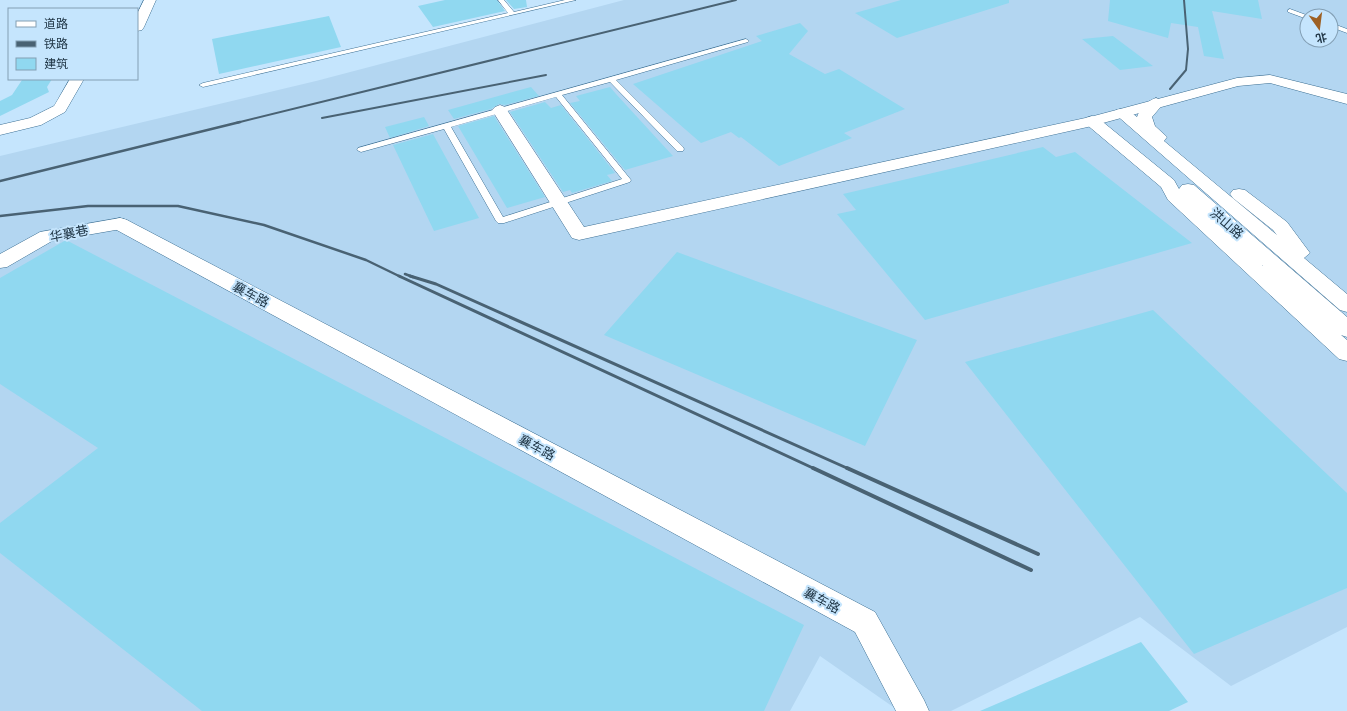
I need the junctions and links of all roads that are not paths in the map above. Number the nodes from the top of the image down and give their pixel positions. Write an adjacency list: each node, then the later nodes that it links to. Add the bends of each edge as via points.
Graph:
1 (150, 0): 7 (street)
2 (501, 0): 5 (lane)
3 (573, 0): 5 (lane)
4 (1290, 11): 6 (lane)
5 (512, 14): 11 (lane)
6 (1299, 14)
7 (138, 24)
8 (746, 41): 9 (lane)
9 (611, 79): 12 (lane); 19 (lane)
10 (76, 80): 18 (street, via 60,109 35,122)
11 (203, 85)
12 (557, 94): 15 (lane); 21 (lane, via 627,180)
13 (1347, 99): 14 (street, via 1270,79 1237,82)
14 (1156, 103): 16 (street); 24 (street, via 1144,116 1148,128 1173,148 1205,166 1280,226 1299,252)
15 (500, 110): 17 (lane); 21 (street)
16 (1106, 117): 21 (street, via 579,234); 25 (street, 洪山路); 26 (street, 洪山路); 27 (street, via 1168,184 1174,196)
17 (446, 126): 20 (lane); 21 (lane, via 501,221)
18 (0, 130)
19 (680, 149)
20 (362, 150)
21 (559, 203)
22 (120, 224): 23 (street, 华襄巷, via 47,236); 28 (street, 襄车路, via 865,622)
23 (0, 262)
24 (1347, 292)
25 (1347, 305)
26 (1347, 329)
27 (1347, 353)
28 (913, 711)

